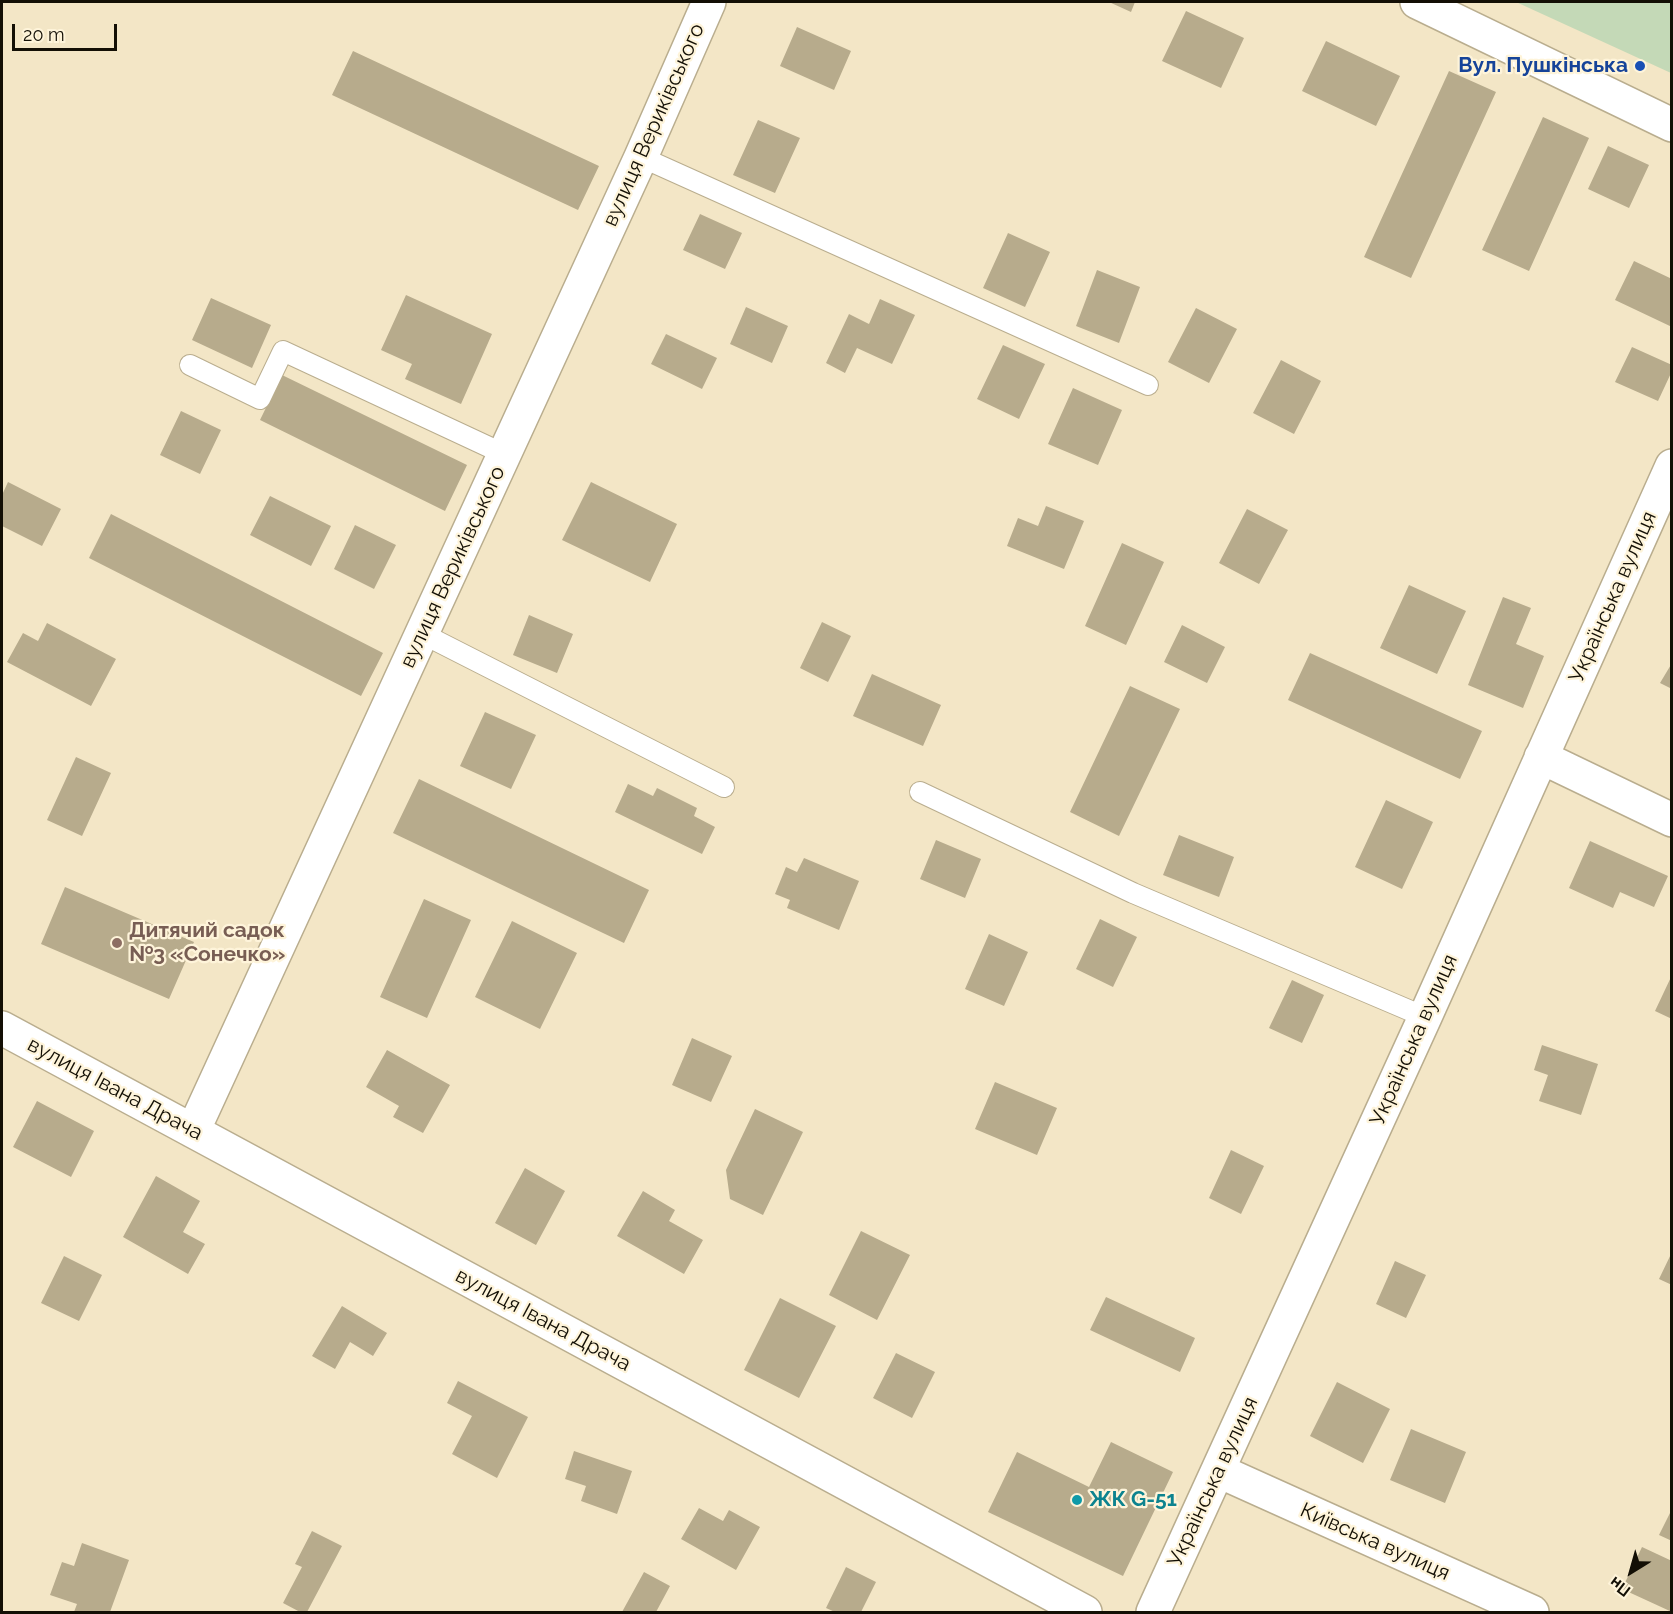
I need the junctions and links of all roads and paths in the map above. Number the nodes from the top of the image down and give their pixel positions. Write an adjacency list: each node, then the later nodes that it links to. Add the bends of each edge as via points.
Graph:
1 (709, 2): 4 (street, вулиця Вериківського)
2 (1417, 2): 3 (street)
3 (1671, 125)
4 (640, 157): 6 (lane); 7 (street, вулиця Вериківського)
5 (190, 366): 7 (lane, via 260,399 283,351)
6 (1148, 385)
7 (504, 454): 9 (street, вулиця Вериківського)
8 (1671, 466): 10 (street, Українська вулиця)
9 (423, 634): 11 (lane); 16 (street, вулиця Вериківського)
10 (1541, 757): 13 (street); 14 (street, Українська вулиця)
11 (724, 788)
12 (920, 792): 14 (lane, via 1133,893)
13 (1671, 820)
14 (1425, 1017): 17 (street, Українська вулиця)
15 (2, 1028): 16 (street, вулиця Івана Драча)
16 (193, 1131): 18 (street, вулиця Івана Драча)
17 (1219, 1471): 19 (street, Українська вулиця); 20 (street, Київська вулиця)
18 (1084, 1612)
19 (1153, 1612)
20 (1532, 1612)

